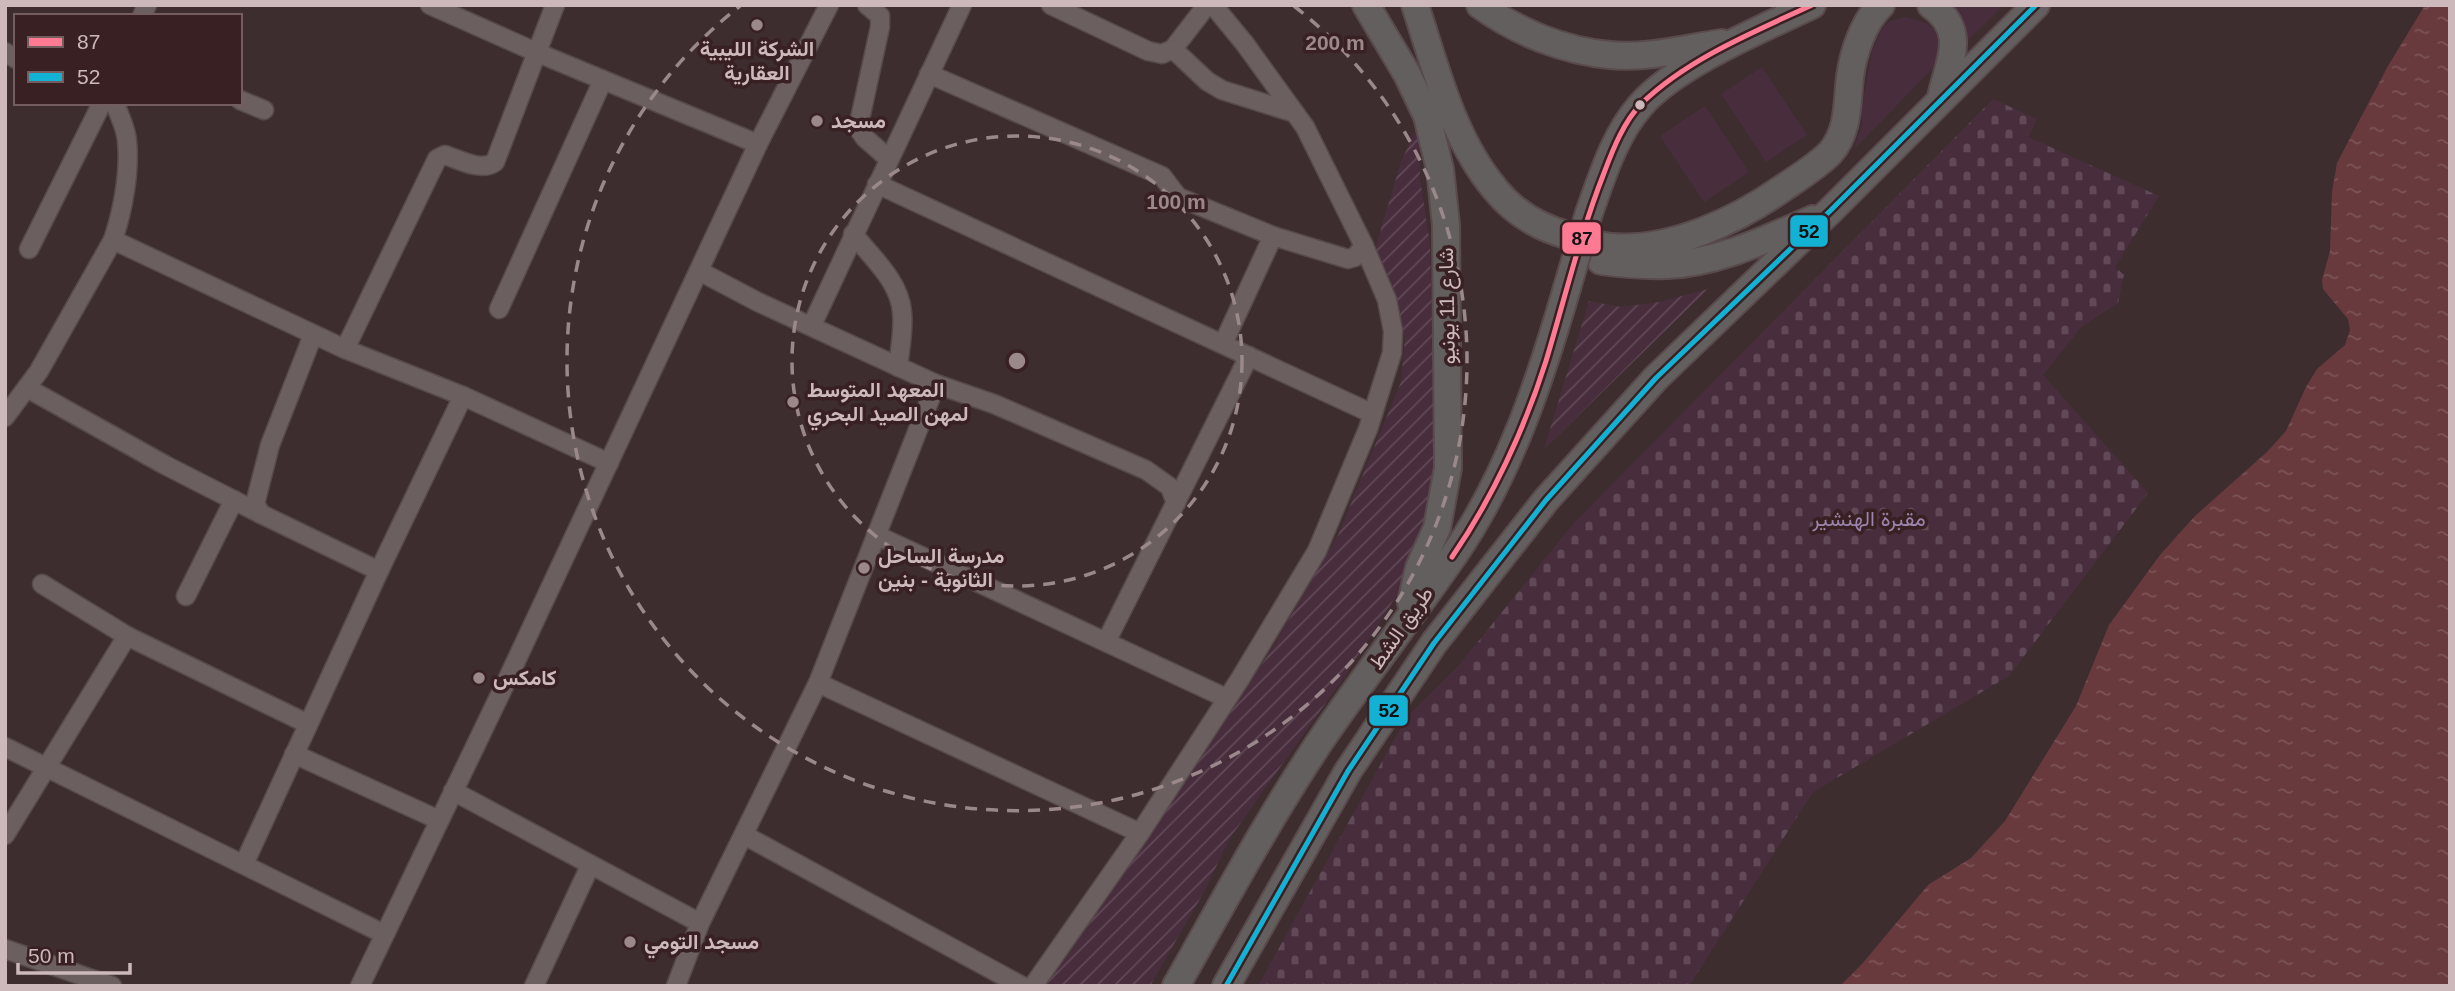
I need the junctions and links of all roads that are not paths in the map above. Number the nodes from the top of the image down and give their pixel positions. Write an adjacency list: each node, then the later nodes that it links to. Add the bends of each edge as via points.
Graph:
1 (430, 5): 18 (street)
2 (555, 5): 18 (street)
3 (829, 5): 28 (street)
4 (867, 5): 29 (street, via 880,16 880,27 858,128)
5 (962, 5): 19 (street)
6 (1051, 5): 17 (street, via 1148,51 1162,54)
7 (1207, 5): 17 (street)
8 (1213, 5): 26 (street)
9 (1366, 5): 27 (highway, شارع 11 يونيو)
10 (1416, 5): 13 (highway, via 1450,108 1471,157 1495,190 1547,230 1607,247 1625,247 1676,240 1748,211 1830,152 1846,120 1857,48)
11 (1480, 5): 16 (highway, via 1527,33 1611,56)
12 (1812, 5): 16 (highway)
13 (1881, 5)
14 (1931, 5): 21 (highway, via 1951,27 1954,41)
15 (2036, 5): 21 (highway, طريق الشط)
16 (1738, 40): 58 (highway, طريق الشط, bridge, via 1686,70 1640,105 1623,131 1588,213 1545,363 1521,426 1454,555)
17 (1173, 49): 26 (street, via 1223,90)
18 (538, 53): 20 (street); 42 (street, via 495,162 482,167 445,155 437,159)
19 (929, 74): 29 (street); 33 (street, via 1162,176 1178,197)
20 (603, 80): 28 (street); 38 (street)
21 (1941, 98): 31 (highway, طريق الشط)
22 (242, 101): 25 (street)
23 (116, 105): 34 (street, via 128,154)
24 (94, 106): 36 (street)
25 (264, 110)
26 (1295, 113): 35 (street)
27 (1427, 116): 31 (highway, via 1456,166 1521,231 1595,261 1668,265 1716,258); 58 (highway, شارع 11 يونيو, via 1440,169 1446,225 1448,468 1437,528 1419,568)
28 (758, 144): 37 (street)
29 (889, 159): 30 (street)
30 (877, 184): 32 (street); 41 (street)
31 (1830, 211): 84 (highway, طريق الشط, via 1656,378 1546,500 1443,632 1348,771)
32 (853, 234): 39 (street); 44 (street, via 900,300)
33 (1273, 236): 35 (street, via 1348,259); 41 (street)
34 (113, 240): 40 (street); 46 (street)
35 (1364, 246): 48 (street, via 1387,300 1393,331 1388,372)
36 (29, 249)
37 (699, 271): 39 (street); 50 (street)
38 (499, 309)
39 (812, 325): 44 (street)
40 (313, 335): 42 (street); 53 (street, via 271,445 255,504)
41 (1223, 345): 43 (street)
42 (345, 349): 47 (street)
43 (1249, 356): 48 (street); 52 (street)
44 (898, 367): 45 (street)
45 (936, 384): 52 (street, via 1146,470 1170,487); 54 (street)
46 (27, 388): 49 (street); 51 (street)
47 (463, 396): 50 (street); 55 (street)
48 (1373, 414): 62 (street, via 1317,551)
49 (5, 417)
50 (609, 463): 67 (street)
51 (234, 500): 53 (street); 57 (street)
52 (1176, 503): 60 (street)
53 (261, 514): 55 (street)
54 (876, 535): 60 (street); 61 (street)
55 (379, 571): 63 (street)
56 (42, 584): 59 (street)
57 (186, 596)
58 (1408, 618): 83 (highway, طريق الشط, via 1320,741)
59 (127, 636): 63 (street); 66 (street)
60 (1106, 642): 62 (street)
61 (818, 683): 69 (street); 71 (street)
62 (1226, 698): 69 (street)
63 (308, 723): 65 (street)
64 (5, 747): 66 (street)
65 (294, 754): 68 (street); 72 (street)
66 (48, 767): 70 (street); 72 (street)
67 (453, 791): 68 (street); 73 (street)
68 (439, 820): 75 (street)
69 (1140, 834): 82 (street)
70 (5, 835)
71 (744, 835): 74 (street); 81 (street)
72 (244, 864): 75 (street)
73 (590, 866): 74 (street); 79 (street)
74 (700, 923): 80 (street)
75 (384, 934): 78 (street)
76 (5, 949): 77 (street)
77 (112, 986)
78 (360, 986)
79 (534, 986)
80 (676, 986)
81 (1022, 986)
82 (1033, 986)
83 (1176, 986)
84 (1226, 986)

